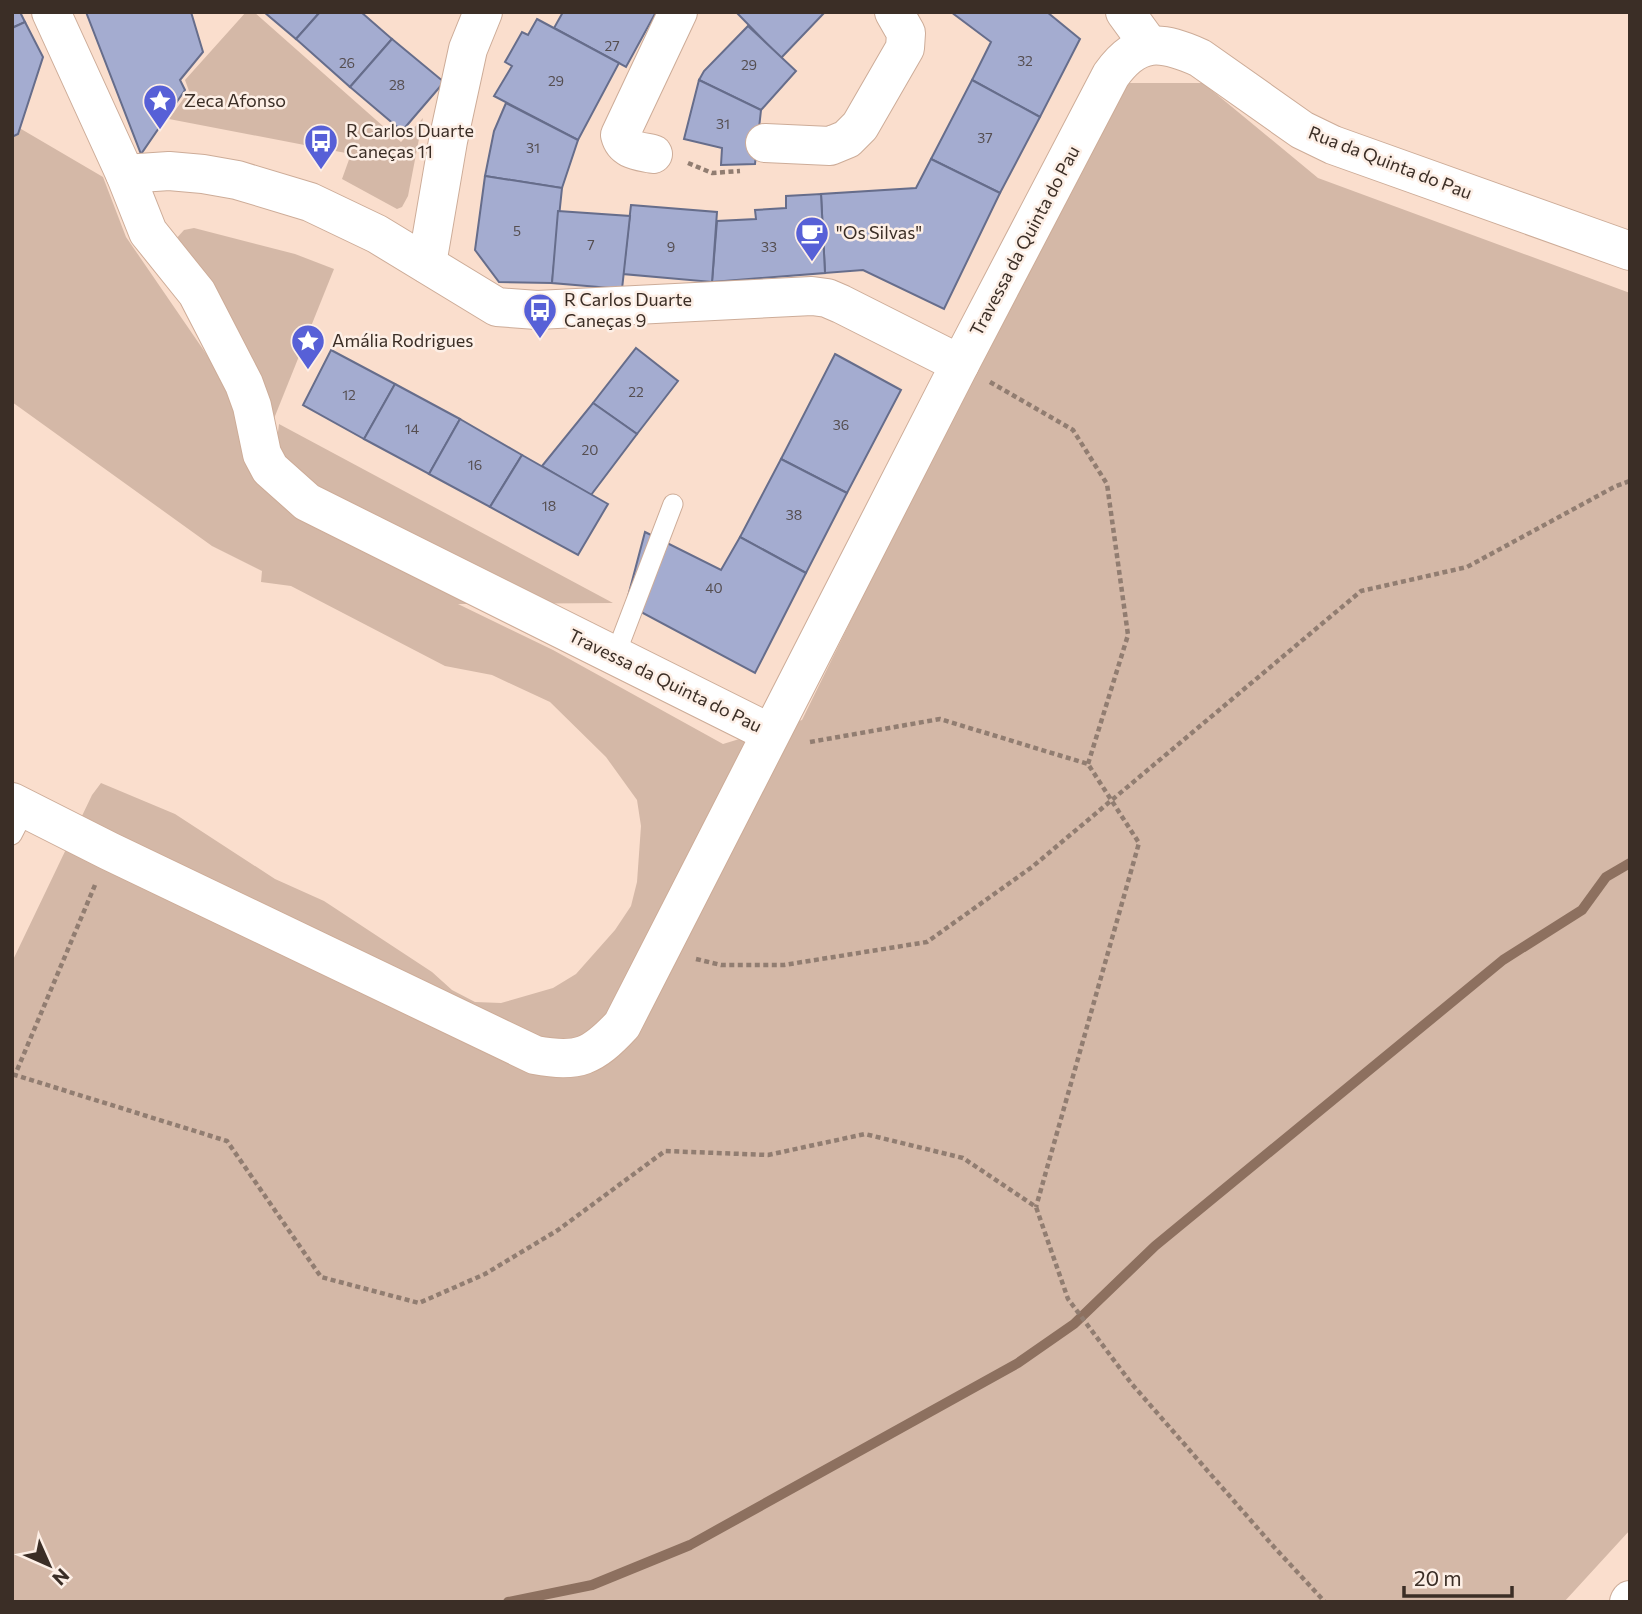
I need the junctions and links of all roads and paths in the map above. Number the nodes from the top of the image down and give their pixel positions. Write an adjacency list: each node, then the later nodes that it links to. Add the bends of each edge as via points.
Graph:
1 (51, 12): 9 (street, Travessa da Quinta do Pau)
2 (483, 12): 11 (street, via 468,49 448,141)
3 (677, 12): 8 (street, via 620,135 627,148)
4 (894, 12): 7 (street, via 906,33 905,48 860,126 847,139 830,146)
5 (1125, 12): 6 (street)
6 (1155, 34): 10 (street, Rua da Quinta do Pau, via 1200,58 1302,130 1333,145); 12 (street, Travessa da Quinta do Pau, via 1111,75)
7 (765, 143): 8 (path, via 764,170 712,173)
8 (653, 154)
9 (125, 174): 11 (street, via 169,171 249,184 320,206); 15 (street, Travessa da Quinta do Pau, via 148,232 197,293 244,384 262,454 285,484 307,502)
10 (1630, 251)
11 (414, 256): 12 (street, via 497,307 515,310 812,296 827,299)
12 (960, 364): 16 (street, Travessa da Quinta do Pau); 17 (path, via 1073,430 1107,484 1128,635)
13 (1630, 481): 18 (path, via 1467,567 1361,591)
14 (673, 504): 15 (lane)
15 (615, 656): 16 (street, Travessa da Quinta do Pau)
16 (766, 742): 17 (path, via 940,719); 21 (street)
17 (1088, 765): 18 (path)
18 (1111, 800): 21 (path, via 1032,867 927,942 784,965 721,965); 22 (path, via 1139,843)
19 (17, 815): 20 (street)
20 (109, 851): 21 (street, via 535,1055 581,1058 605,1043 622,1024); 22 (path, via 15,1075 227,1141 321,1277 419,1303 485,1274 558,1230 665,1151 768,1154 865,1133 964,1158)
21 (661, 951)
22 (1036, 1207): 23 (path, via 1068,1299 1131,1383)
23 (1325, 1602)

